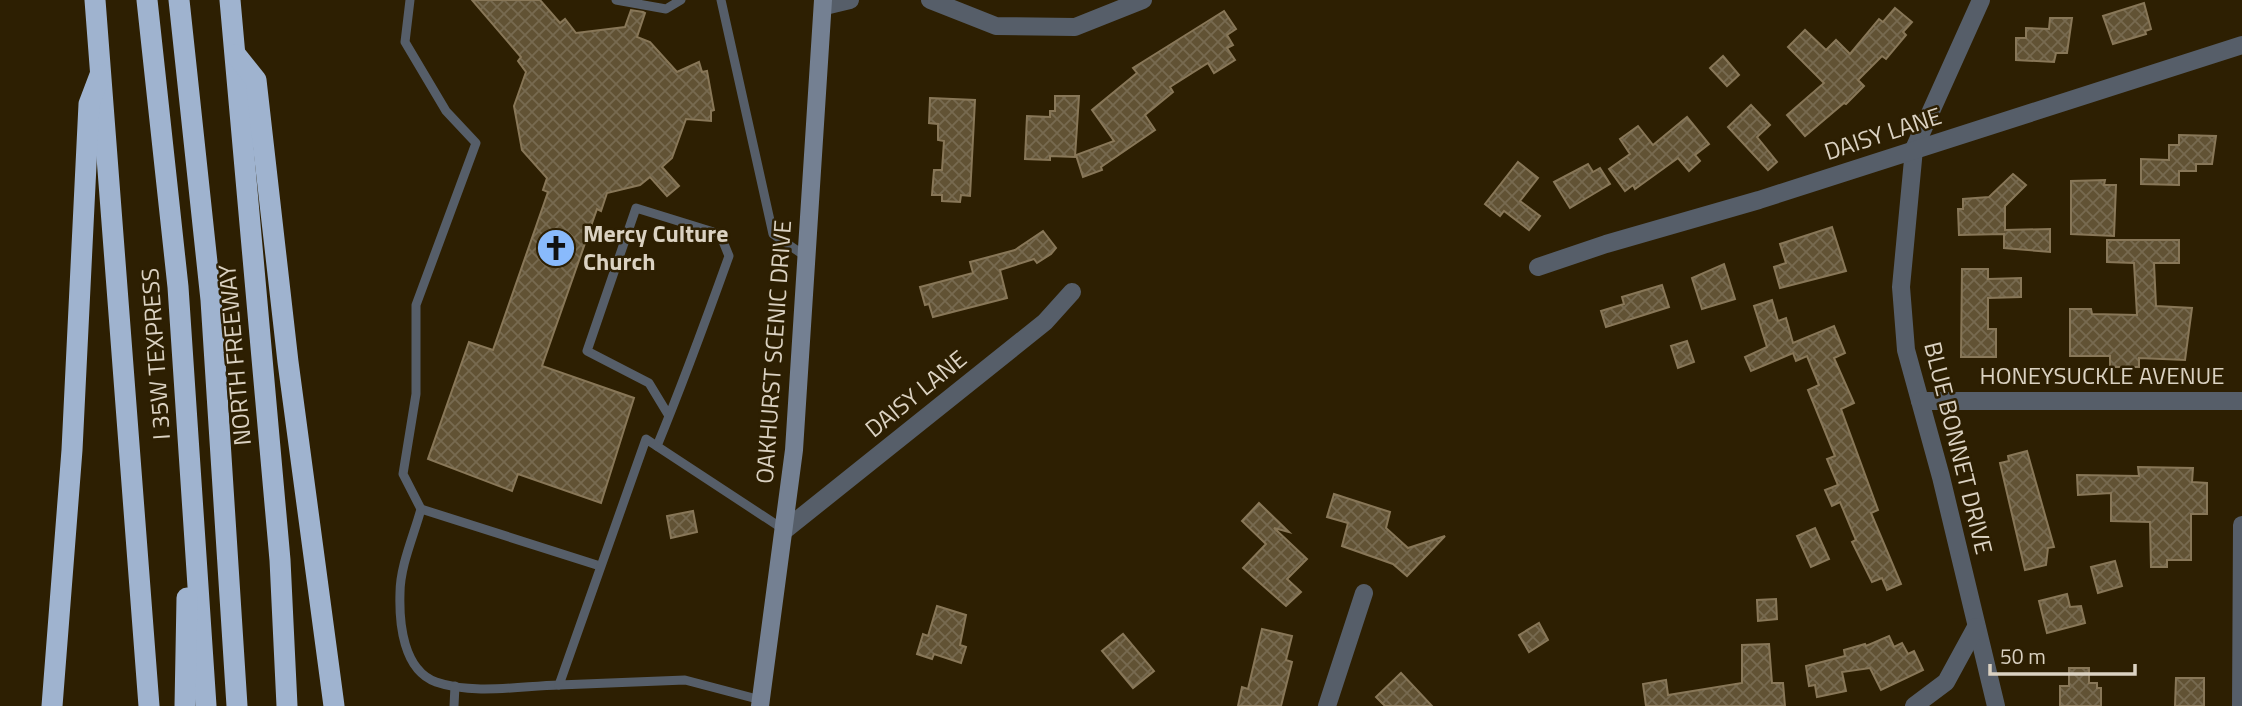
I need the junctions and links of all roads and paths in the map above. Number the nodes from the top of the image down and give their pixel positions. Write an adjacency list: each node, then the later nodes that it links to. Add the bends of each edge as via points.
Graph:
1 (96, 0): 16 (highway, via 102,70)
2 (147, 0): 24 (highway, I 35W TEXPRESS, via 178,286)
3 (179, 0): 39 (highway, via 211,300)
4 (230, 0): 15 (highway, NORTH FREEWAY, via 236,55)
5 (410, 0): 26 (lane, via 405,42 446,111 476,143 416,305 415,394 403,474)
6 (615, 0): 7 (lane, via 666,9)
7 (681, 0)
8 (721, 0): 18 (lane, via 773,234)
9 (850, 0): 13 (street)
10 (930, 0): 11 (street, via 996,26 1075,27)
11 (1143, 0)
12 (1981, 0): 17 (street, BLUE BONNET DRIVE)
13 (824, 3): 18 (street, OAKHURST SCENIC DRIVE)
14 (2242, 45): 17 (street, DAISY LANE)
15 (247, 82): 40 (highway, NORTH FREEWAY); 41 (highway)
16 (98, 94): 35 (highway, via 89,104 72,450); 36 (highway)
17 (1914, 149): 19 (street, DAISY LANE); 21 (street, BLUE BONNET DRIVE, via 1901,286 1906,350)
18 (805, 256): 28 (street, OAKHURST SCENIC DRIVE)
19 (1538, 267)
20 (1072, 292): 28 (street, DAISY LANE, via 1045,322)
21 (1920, 401): 22 (street, HONEYSUCKLE AVENUE); 31 (street, BLUE BONNET DRIVE)
22 (2242, 401)
23 (669, 416): 23 (lane, via 729,256 720,234 636,208 587,351 649,383); 25 (lane)
24 (189, 442): 37 (highway); 38 (highway, I 35W TEXPRESS)
25 (657, 446): 28 (lane); 29 (lane, via 646,439)
26 (421, 509): 29 (lane); 33 (lane, via 400,591 404,645 417,670 434,682)
27 (2242, 525): 46 (street)
28 (785, 530): 34 (street, OAKHURST SCENIC DRIVE)
29 (600, 566): 32 (lane)
30 (1364, 593): 43 (street)
31 (1976, 627): 44 (street, via 1946,682); 45 (street, BLUE BONNET DRIVE)
32 (559, 685): 33 (lane); 34 (lane, via 685,680)
33 (454, 686): 42 (lane)
34 (760, 703)
35 (52, 706)
36 (149, 706)
37 (185, 706)
38 (206, 706)
39 (237, 706)
40 (287, 706)
41 (334, 706)
42 (454, 706)
43 (1327, 706)
44 (1914, 706)
45 (1996, 706)
46 (2241, 706)

